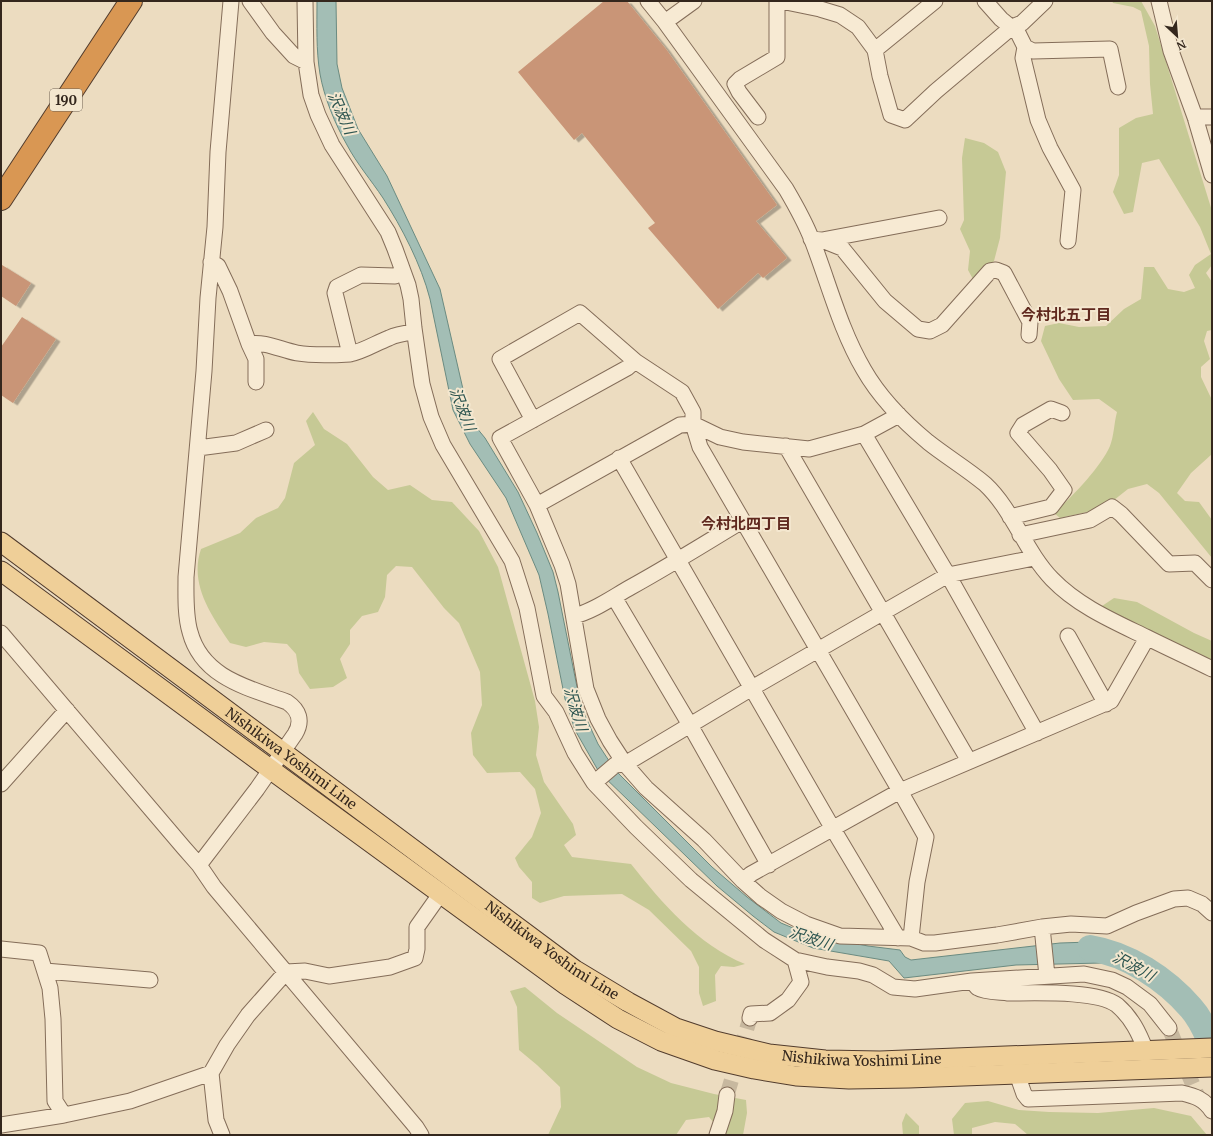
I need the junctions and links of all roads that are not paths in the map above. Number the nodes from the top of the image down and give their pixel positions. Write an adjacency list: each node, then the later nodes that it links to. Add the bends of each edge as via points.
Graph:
1 (131, 1): 24 (highway, 190)
2 (231, 1): 28 (street)
3 (250, 1): 18 (street, via 273,33 294,56)
4 (305, 1): 18 (street)
5 (648, 1): 14 (street)
6 (694, 1): 14 (street)
7 (777, 1): 22 (street, via 777,57 740,78 735,84)
8 (781, 1): 13 (street)
9 (934, 1): 17 (street)
10 (985, 1): 15 (street)
11 (1045, 1): 15 (street, via 1022,23)
12 (1159, 1): 20 (street, via 1171,51)
13 (825, 5): 17 (street, via 858,27)
14 (665, 22): 26 (street, via 782,183)
15 (1012, 28): 16 (street); 17 (street, via 905,120 891,115)
16 (1026, 47): 19 (street, via 1033,51 1110,49); 27 (street, via 1023,58 1038,120 1073,190)
17 (875, 50)
18 (306, 62): 29 (street, via 311,95 326,133 388,232)
19 (1118, 87)
20 (1195, 116): 21 (street); 23 (street)
21 (1212, 117)
22 (758, 118)
23 (1212, 175)
24 (1, 200)
25 (939, 218): 26 (street)
26 (817, 240): 31 (street, via 842,248 885,301 918,329 930,331 942,325 990,271 1004,273 1030,322); 37 (street, via 842,324 853,349 877,390)
27 (1068, 241)
28 (211, 262): 32 (street, via 218,266 230,291); 43 (street)
29 (403, 272): 30 (street, via 412,299); 33 (street, via 395,276 361,275 337,287 335,293)
30 (414, 332): 33 (street, via 390,337); 72 (street, via 422,384 442,445 512,561 528,608 544,696 556,712 575,753)
31 (1029, 335)
32 (249, 344): 33 (street, via 258,343 299,353); 35 (street, via 256,359)
33 (350, 354)
34 (635, 361): 38 (street, via 627,368); 38 (street, via 580,313 500,359); 39 (street, via 682,392 693,412)
35 (256, 382)
36 (1062, 413): 46 (street, via 1050,409 1023,425 1018,433 1064,490 1051,507)
37 (899, 416): 41 (street); 46 (street, via 929,443 993,492)
38 (533, 420): 45 (street, via 500,438)
39 (693, 424): 42 (street, via 720,437); 44 (street, via 680,424); 47 (street, via 700,447)
40 (266, 430): 43 (street, via 236,443)
41 (864, 434): 42 (street, via 809,449); 53 (street)
42 (786, 446): 56 (street)
43 (198, 448): 68 (street, via 186,578 189,631 195,647 204,660 216,670 238,685 287,702 296,710 298,730)
44 (619, 458): 45 (street); 51 (street)
45 (537, 505): 57 (street, via 564,571)
46 (1010, 517): 48 (street)
47 (742, 521): 51 (street); 61 (street)
48 (1020, 535): 50 (street); 54 (street, via 1090,520 1112,507 1169,564 1195,563)
49 (1, 542): 68 (main road, Nishikiwa Yoshimi Line)
50 (1034, 558): 53 (street); 60 (street, via 1052,580 1071,596 1107,619)
51 (677, 560): 55 (street); 63 (street)
52 (1, 571): 71 (main road, Nishikiwa Yoshimi Line)
53 (948, 575): 56 (street); 67 (street)
54 (1212, 580)
55 (614, 596): 57 (street); 66 (street)
56 (883, 613): 61 (street); 69 (street)
57 (574, 616): 70 (street, via 586,689)
58 (1, 633): 65 (street)
59 (1068, 636): 64 (street)
60 (1147, 638): 62 (street); 64 (street, via 1111,702)
61 (818, 650): 63 (street); 74 (street)
62 (1212, 669)
63 (752, 688): 66 (street); 75 (street)
64 (1106, 704): 67 (street)
65 (67, 710): 73 (street); 77 (street)
66 (690, 725): 70 (street); 76 (street)
67 (1037, 733): 69 (street)
68 (283, 751): 71 (street); 93 (main road, Nishikiwa Yoshimi Line, via 575,970 676,1028 715,1041 769,1054 825,1060 888,1061)
69 (969, 761): 74 (street)
70 (620, 765): 72 (street); 78 (street, via 704,840)
71 (270, 769): 77 (street); 79 (main road, Nishikiwa Yoshimi Line)
72 (596, 781): 84 (street, via 636,827 691,880 764,940)
73 (1, 784)
74 (900, 791): 75 (street); 82 (street, via 926,837)
75 (833, 829): 76 (street); 82 (street)
76 (769, 864): 78 (street)
77 (200, 865): 86 (street, via 214,887)
78 (743, 881): 82 (street, via 760,897 806,924 840,936)
79 (441, 893): 86 (street, via 417,927 415,958 390,967 330,976 305,971); 96 (main road, Nishikiwa Yoshimi Line, via 566,986 618,1019 661,1041 715,1060 796,1076 841,1079)
80 (1212, 913): 81 (street, via 1202,904 1188,898 1174,899 1107,926 1071,924)
81 (1042, 929): 82 (street, via 935,943); 87 (street)
82 (904, 938)
83 (1, 949): 85 (street, via 39,953)
84 (795, 960): 89 (street, via 859,971 873,975 893,987 915,989); 90 (street, via 801,982 788,1000 770,1013 751,1014)
85 (45, 971): 88 (street); 99 (street, via 50,988 53,1019 55,1101)
86 (286, 972): 95 (street, via 248,1015); 102 (street)
87 (1047, 973): 89 (street); 91 (street, via 1084,974 1127,986 1150,1004)
88 (150, 980)
89 (972, 981): 93 (street, via 978,989 997,992 1063,994 1104,999 1116,1004 1128,1016 1137,1028)
90 (750, 1018)
91 (1169, 1028)
92 (1212, 1048): 93 (main road, Nishikiwa Yoshimi Line)
93 (1146, 1051)
94 (1207, 1067): 96 (main road, Nishikiwa Yoshimi Line)
95 (211, 1073): 99 (street, via 130,1102); 101 (street, via 216,1120)
96 (1017, 1074): 98 (street, via 1028,1099 1182,1093 1198,1097)
97 (727, 1095): 103 (street)
98 (1212, 1111)
99 (64, 1115): 100 (street)
100 (1, 1125)
101 (222, 1135)
102 (420, 1135)
103 (717, 1135)

